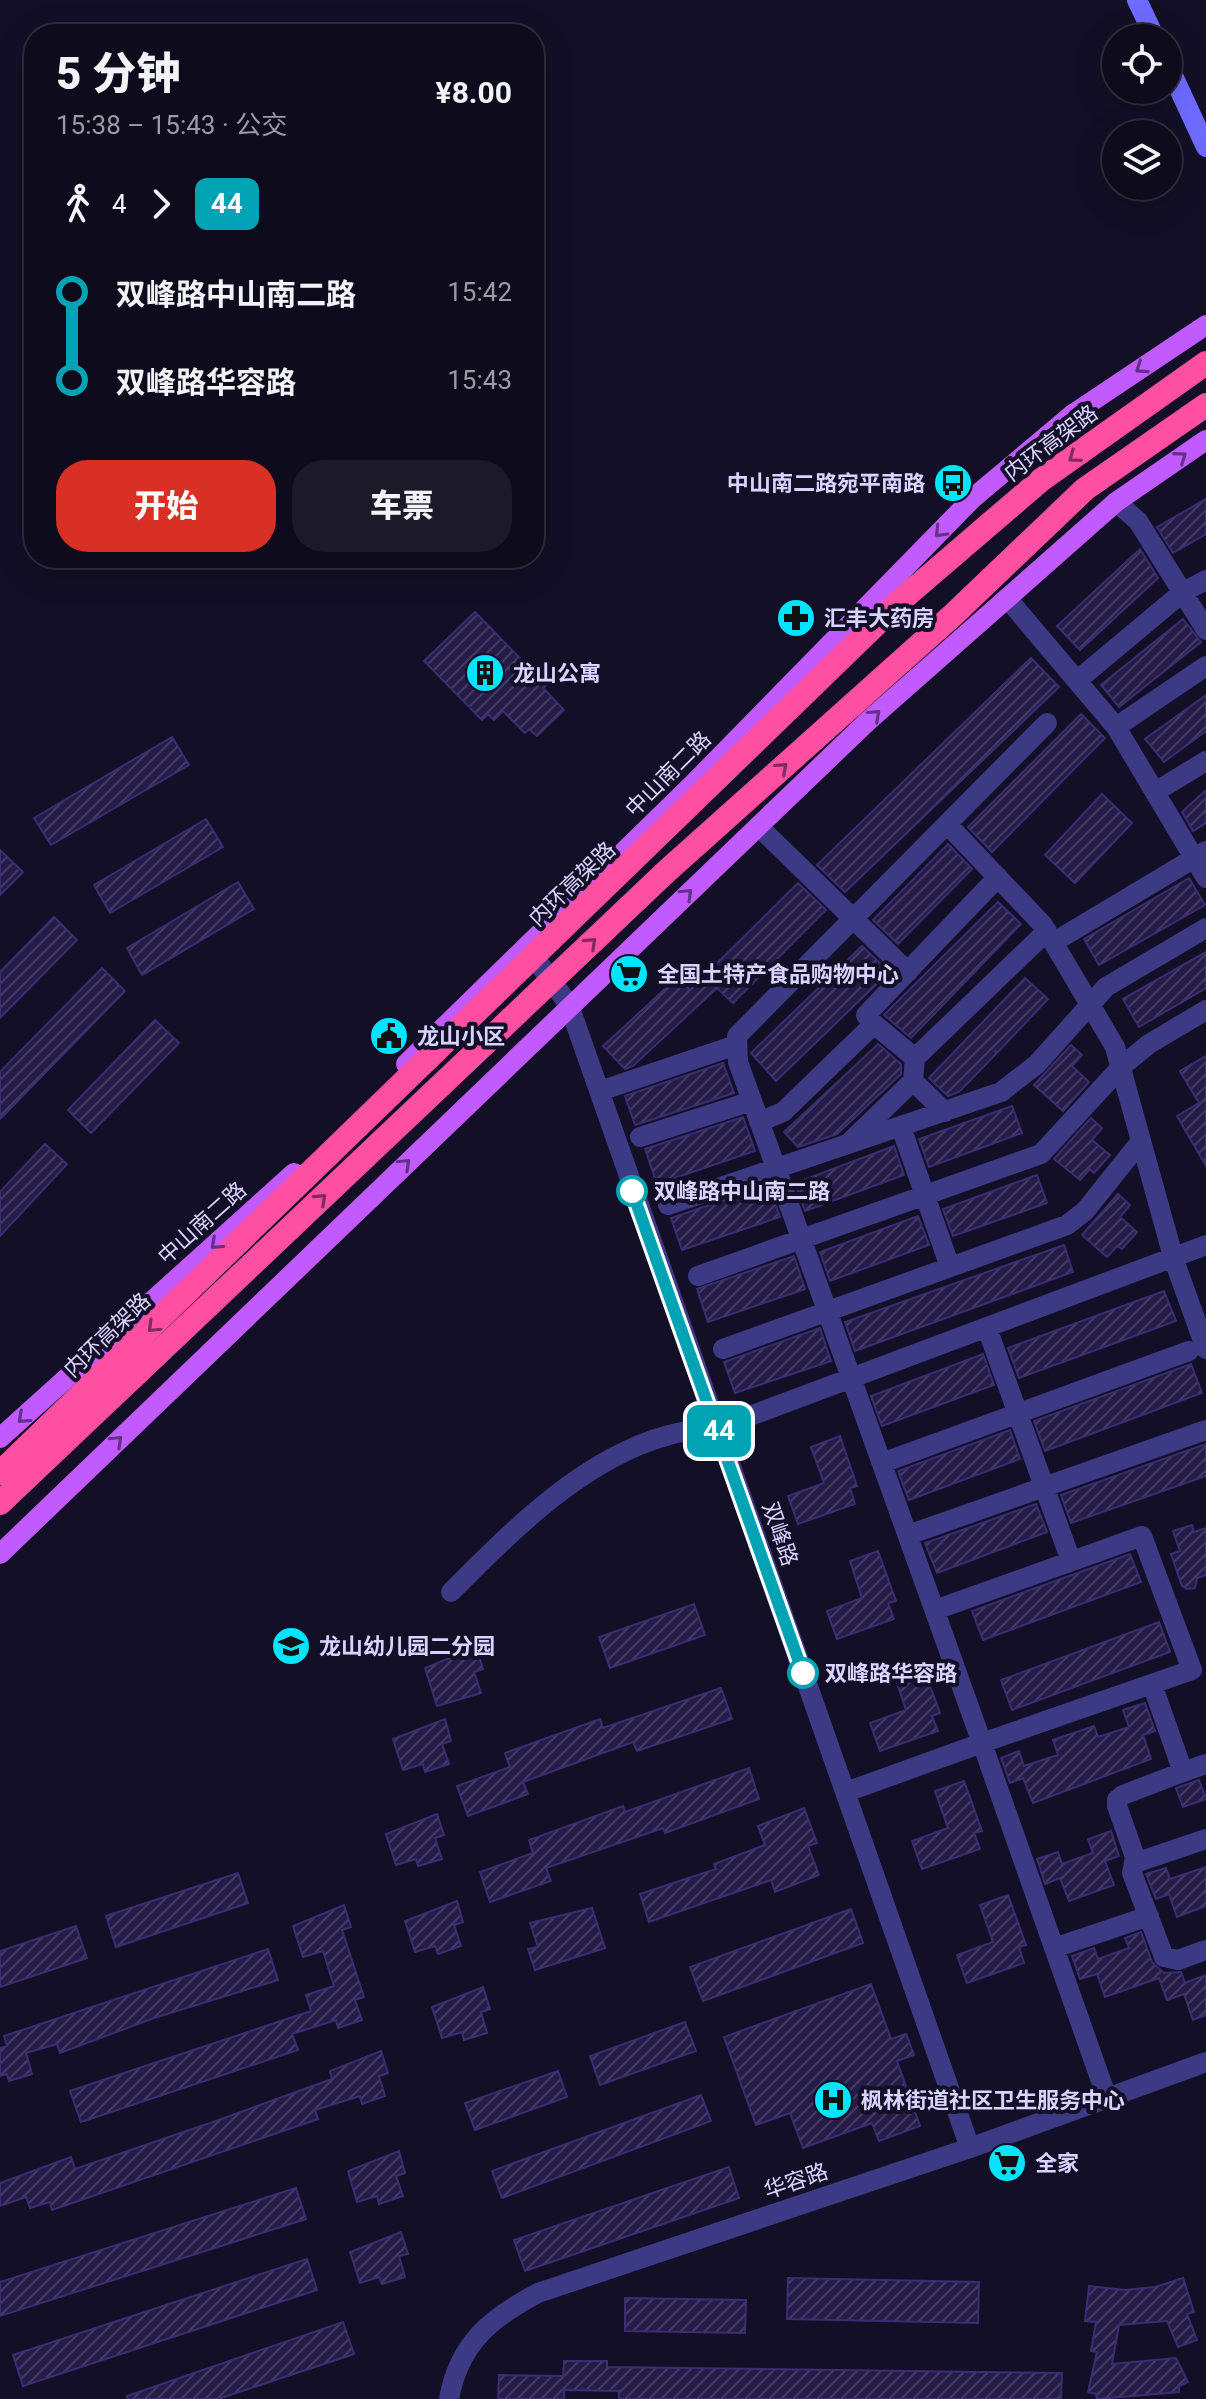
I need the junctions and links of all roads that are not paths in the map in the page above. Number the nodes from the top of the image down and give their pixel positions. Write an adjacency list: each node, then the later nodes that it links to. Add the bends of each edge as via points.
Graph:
1 (1137, 0): 2 (main road)
2 (1148, 24)
3 (1182, 95): 4 (main road)
4 (1206, 147)
5 (1206, 325): 28 (main road, 中山南二路, one-way to 28, via 1073,414 973,498)
6 (1206, 363): 64 (highway, 内环高架路, one-way to 64, bridge, via 1041,480 900,601)
7 (1206, 405): 66 (highway, one-way to 7, bridge, via 668,870 1085,489)
8 (1206, 440): 9 (main road, one-way to 8)
9 (1116, 502): 11 (street, via 1138,521); 12 (main road)
10 (1206, 580): 11 (street)
11 (1183, 592): 13 (street); 15 (street)
12 (1007, 598): 15 (street); 21 (main road, one-way to 12)
13 (1206, 630)
14 (1206, 666): 17 (street)
15 (1079, 679): 17 (street)
16 (1047, 723): 20 (street)
17 (1116, 727): 19 (street)
18 (1206, 761): 19 (street)
19 (1155, 792): 22 (street)
20 (947, 824): 23 (street); 25 (street)
21 (758, 826): 25 (street); 31 (main road, one-way to 21)
22 (1200, 854): 24 (street); 27 (street)
23 (998, 877): 27 (street); 29 (street)
24 (1206, 878)
25 (853, 919): 29 (street); 34 (street, via 737,1036)
26 (1206, 928): 30 (street, via 1106,987)
27 (1051, 936): 30 (street); 35 (street)
28 (526, 946): 31 (street, 双峰路); 62 (main road, 中山南二路, one-way to 62, via 345,1127)
29 (908, 972): 33 (street, via 866,1015)
30 (1090, 1004): 36 (street); 40 (street, via 1017,1081)
31 (569, 1005): 38 (street, 双峰路); 68 (main road, one-way to 31)
32 (1206, 1010): 36 (street)
33 (874, 1024): 35 (street); 41 (street, via 783,1112)
34 (736, 1045): 38 (street); 39 (street)
35 (915, 1058): 37 (street)
36 (1122, 1066): 44 (street); 47 (street, via 1041,1154)
37 (913, 1081): 40 (street); 45 (street)
38 (600, 1091): 60 (street, 双峰路)
39 (752, 1101): 41 (street); 43 (street)
40 (945, 1112): 42 (street)
41 (759, 1122): 46 (street)
42 (901, 1127): 45 (street); 47 (street)
43 (640, 1137)
44 (1141, 1141): 51 (street); 52 (street, via 1085,1211 1067,1225)
45 (846, 1146): 46 (street)
46 (777, 1171): 48 (street); 49 (street)
47 (925, 1196): 49 (street); 52 (street)
48 (668, 1205)
49 (802, 1240): 53 (street); 54 (street)
50 (1206, 1245): 51 (street)
51 (1174, 1260): 55 (street); 57 (street)
52 (950, 1267): 54 (street)
53 (698, 1276)
54 (828, 1312): 56 (street); 58 (street)
55 (987, 1328): 58 (street); 59 (street)
56 (723, 1349)
57 (1198, 1350): 59 (street)
58 (852, 1377): 60 (street); 63 (street)
59 (1018, 1414): 63 (street); 65 (street)
60 (718, 1428): 70 (street, via 669,1435 571,1484 530,1514); 77 (street, 双峰路)
61 (1206, 1430): 65 (street)
62 (0, 1438)
63 (882, 1463): 67 (street)
64 (0, 1473)
65 (1044, 1487): 67 (street); 69 (street)
66 (0, 1503)
67 (908, 1535): 71 (street)
68 (0, 1554)
69 (1071, 1561): 71 (street); 72 (street, via 1142,1536)
70 (451, 1592)
71 (935, 1610): 74 (street)
72 (1202, 1669): 73 (street)
73 (1152, 1684): 74 (street); 76 (street)
74 (982, 1743): 77 (street); 81 (street)
75 (1206, 1764): 76 (street)
76 (1183, 1772): 79 (street, via 1117,1800)
77 (846, 1792): 85 (street, 双峰路)
78 (1206, 1839): 79 (street, via 1147,1861)
79 (1135, 1857): 80 (street, via 1132,1873)
80 (1149, 1916): 81 (street); 82 (street, via 1164,1957 1178,1960)
81 (1054, 1948): 84 (street)
82 (1206, 1950)
83 (1206, 2062): 84 (street, 华容路)
84 (1107, 2098): 85 (street, 华容路)
85 (970, 2148): 86 (street, 华容路, via 538,2293 496,2316 469,2347)
86 (449, 2399)

